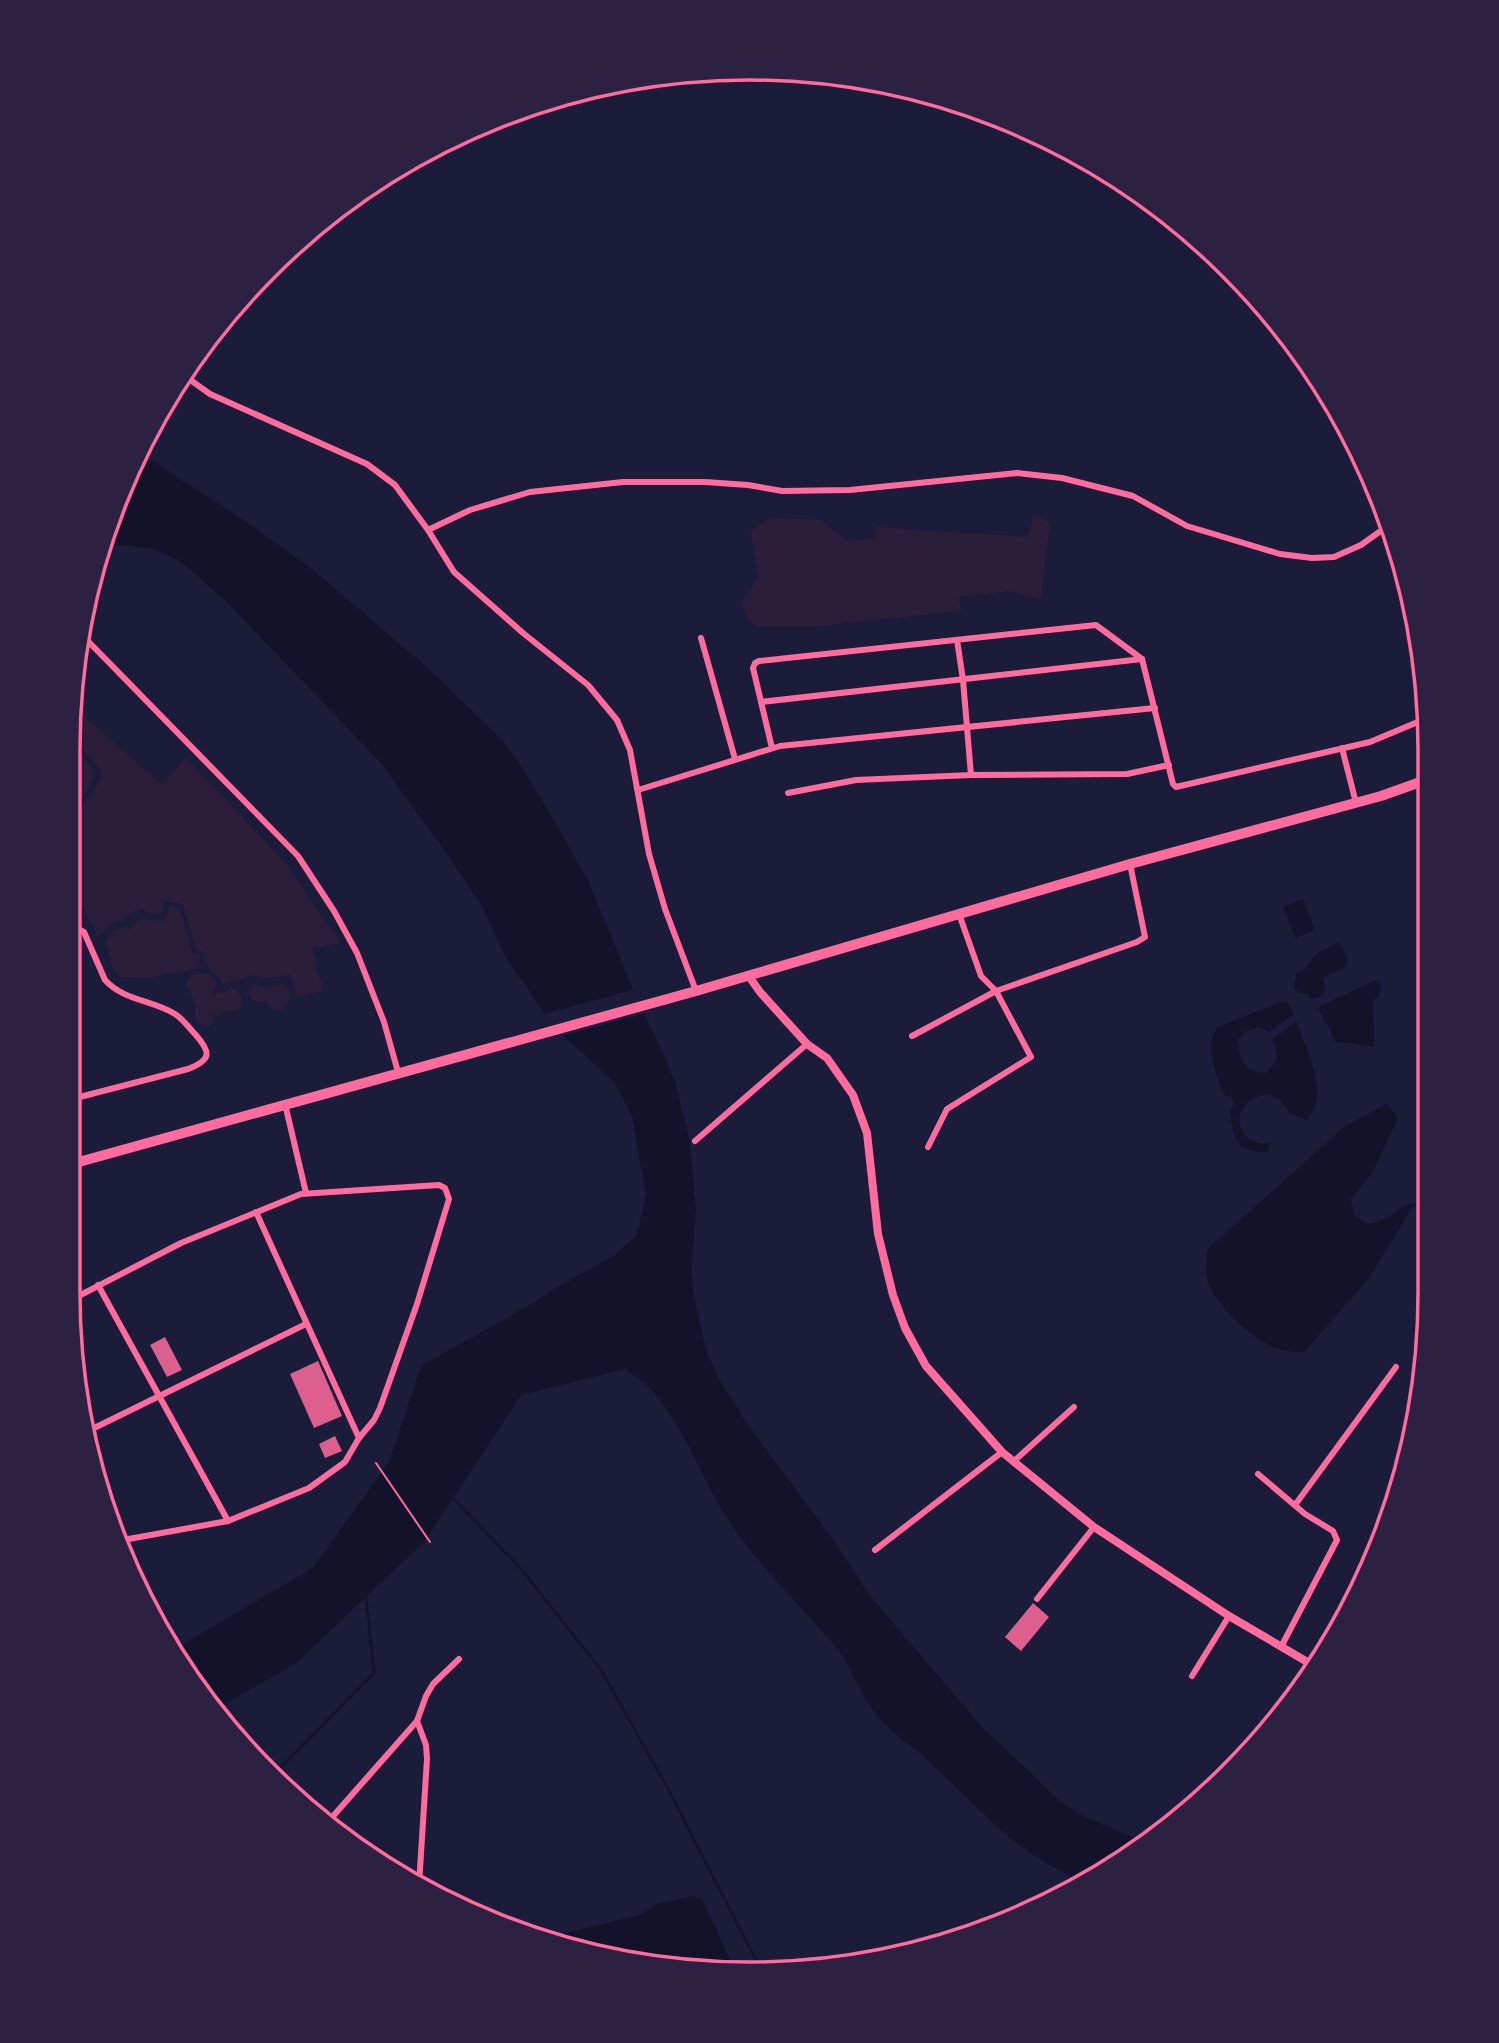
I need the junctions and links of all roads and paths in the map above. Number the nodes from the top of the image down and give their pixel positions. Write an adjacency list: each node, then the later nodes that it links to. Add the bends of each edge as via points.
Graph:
1 (191, 381): 2 (street, via 211,394 367,464 395,485)
2 (428, 530): 3 (street, via 470,510 530,492 623,482 705,482 782,491 1017,473 1062,478 1133,496 1187,526 1290,555 1334,557); 19 (street, via 454,572 588,685 617,720 630,750)
3 (1382, 530)
4 (701, 638): 15 (street)
5 (957, 640): 7 (street, via 1096,625); 8 (street); 9 (street, via 759,661 753,668)
6 (89, 642): 30 (street, via 298,856 358,953)
7 (1142, 659): 8 (street); 10 (street)
8 (962, 680): 9 (street); 12 (street)
9 (761, 702): 13 (street)
10 (1155, 708): 12 (street); 16 (street)
11 (1417, 722): 14 (street)
12 (967, 727): 13 (street); 17 (street)
13 (772, 748): 15 (street)
14 (1342, 748): 16 (street, via 1176,787); 21 (street)
15 (735, 759): 19 (street)
16 (1169, 765): 17 (street, via 1127,774)
17 (971, 775): 20 (street, via 856,780)
18 (1418, 783): 21 (highway)
19 (638, 790): 26 (street, via 658,887)
20 (788, 793)
21 (1356, 803): 22 (highway)
22 (1130, 864): 23 (highway); 27 (street, via 1145,937)
23 (959, 914): 25 (highway); 27 (street, via 981,976)
24 (80, 930): 31 (street, via 111,986 178,1016 208,1052 199,1065 188,1069)
25 (748, 975): 26 (highway); 29 (street)
26 (696, 991): 30 (highway)
27 (996, 992): 28 (street); 34 (street, via 1031,1057 953,1103)
28 (912, 1036)
29 (807, 1044): 33 (street); 46 (street, via 827,1058 853,1095 867,1133 878,1234 905,1328 926,1366)
30 (404, 1071): 32 (highway)
31 (80, 1097)
32 (285, 1104): 35 (highway); 36 (street)
33 (695, 1141)
34 (928, 1147)
35 (80, 1162)
36 (306, 1193): 37 (street); 45 (street, via 439,1185 449,1199 380,1408)
37 (256, 1212): 38 (street); 40 (street)
38 (98, 1285): 39 (street); 42 (street)
39 (80, 1295)
40 (306, 1324): 42 (street); 45 (street)
41 (1396, 1367): 50 (street)
42 (160, 1397): 44 (street); 51 (street)
43 (1074, 1407): 47 (street)
44 (94, 1428)
45 (359, 1438): 51 (street, via 345,1461 309,1488)
46 (1002, 1452): 47 (street); 55 (street)
47 (1013, 1462): 52 (street)
48 (376, 1463): 54 (path)
49 (1258, 1474): 50 (street)
50 (1294, 1505): 58 (street, via 1333,1531 1337,1540)
51 (228, 1521): 53 (street)
52 (1094, 1527): 56 (street); 57 (street)
53 (127, 1539)
54 (430, 1542)
55 (875, 1550)
56 (1037, 1599)
57 (1229, 1616): 58 (street); 61 (street)
58 (1281, 1647): 60 (street)
59 (459, 1658): 62 (street, via 433,1684)
60 (1308, 1662)
61 (1192, 1676)
62 (416, 1721): 63 (street); 64 (street, via 428,1759)
63 (333, 1816)
64 (420, 1876)

